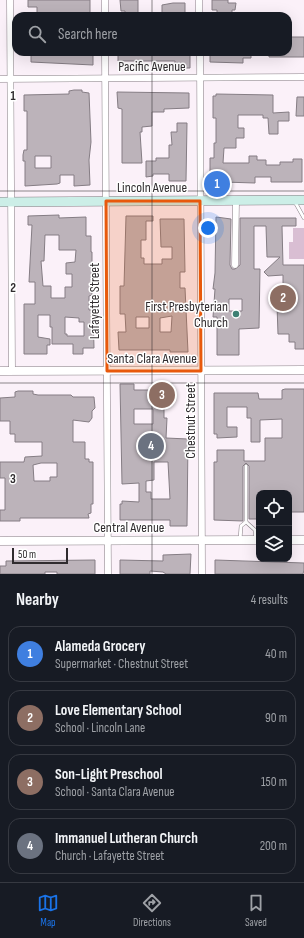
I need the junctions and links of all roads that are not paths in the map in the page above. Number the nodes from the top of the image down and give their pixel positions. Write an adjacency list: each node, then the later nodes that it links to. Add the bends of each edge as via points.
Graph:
1 (10, 0): 12 (street)
2 (105, 0): 4 (street)
3 (199, 0): 5 (street)
4 (105, 12)
5 (199, 12)
6 (105, 56): 9 (street, Lafayette Street)
7 (200, 56): 10 (street, Chestnut Street)
8 (304, 77): 10 (street, Pacific Avenue)
9 (105, 78): 10 (street, Pacific Avenue); 12 (street, Pacific Avenue); 15 (street, Lafayette Street)
10 (200, 78): 16 (street, Chestnut Street)
11 (0, 79): 12 (street, Pacific Avenue)
12 (11, 79): 19 (street)
13 (294, 200): 14 (main road, Lincoln Avenue); 17 (main road, Lincoln Avenue); 20 (lane)
14 (304, 200)
15 (106, 201): 16 (main road, Lincoln Avenue); 19 (main road, Lincoln Avenue); 26 (street, Lafayette Street)
16 (200, 201): 17 (main road, Lincoln Avenue); 22 (street, Chestnut Street)
17 (236, 201): 21 (street)
18 (0, 202): 19 (main road, Lincoln Avenue)
19 (11, 202): 25 (street)
20 (304, 218)
21 (235, 265)
22 (202, 370): 23 (street, Santa Clara Avenue); 26 (street, Santa Clara Avenue); 31 (street, Chestnut Street)
23 (304, 370)
24 (0, 371): 25 (street, Santa Clara Avenue)
25 (12, 371): 26 (street, Santa Clara Avenue)
26 (107, 371): 30 (street, Lafayette Street)
27 (246, 466): 28 (lane)
28 (246, 522): 29 (lane); 32 (lane, via 241,526)
29 (256, 533)
30 (108, 540): 31 (street, Central Avenue); 36 (street, Central Avenue); 37 (street, Lafayette Street)
31 (202, 540): 32 (street, Central Avenue); 38 (street, Chestnut Street)
32 (240, 540): 33 (street, Central Avenue)
33 (256, 540)
34 (292, 540): 35 (street)
35 (304, 540)
36 (0, 541)
37 (108, 574)
38 (202, 574)

